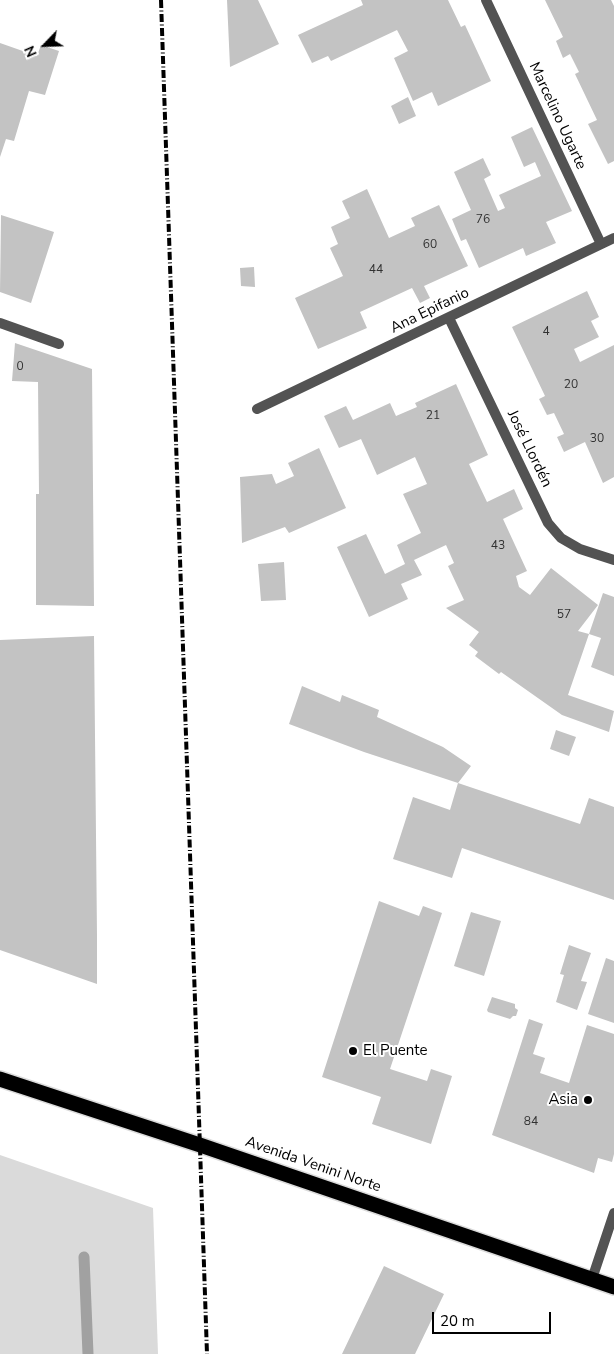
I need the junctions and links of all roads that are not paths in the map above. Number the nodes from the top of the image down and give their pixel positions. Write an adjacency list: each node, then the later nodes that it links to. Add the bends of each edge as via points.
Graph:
1 (486, 0): 3 (street, Marcelino Ugarte)
2 (614, 238): 3 (street, Ana Epifanio)
3 (601, 244): 4 (street, Ana Epifanio)
4 (449, 318): 7 (street, Ana Epifanio); 8 (street, José Llordén, via 548,523 561,538)
5 (0, 323): 6 (street)
6 (59, 344)
7 (258, 410)
8 (614, 560)
9 (0, 1078): 11 (highway, Avenida Venini Norte)
10 (614, 1213): 11 (street)
11 (592, 1279): 12 (highway, Avenida Venini Norte)
12 (614, 1287)

